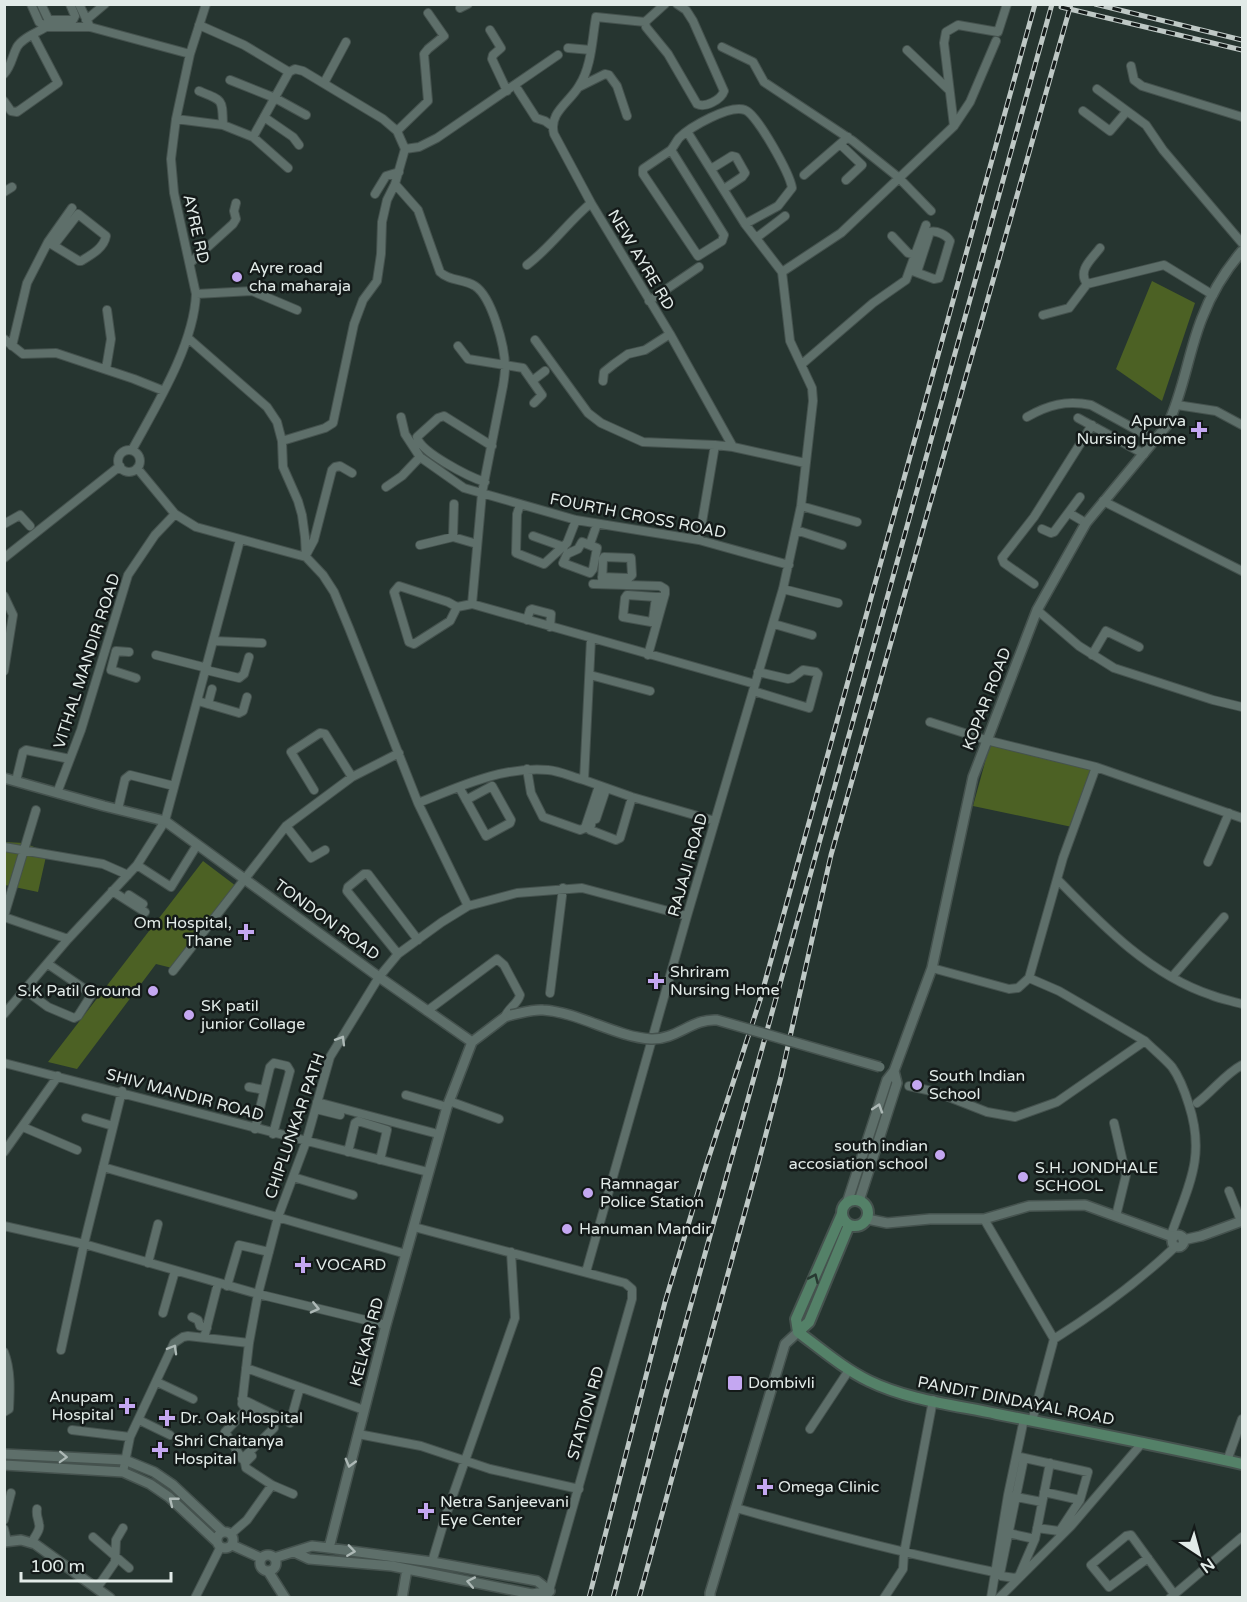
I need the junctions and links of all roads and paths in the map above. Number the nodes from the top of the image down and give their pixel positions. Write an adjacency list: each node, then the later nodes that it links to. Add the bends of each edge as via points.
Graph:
1 (31, 4): 12 (street, via 39,22)
2 (41, 4): 12 (street)
3 (70, 4): 12 (street, via 73,20)
4 (79, 4): 13 (street)
5 (105, 4): 13 (street)
6 (206, 4): 14 (street, AYRE RD)
7 (665, 4): 11 (street)
8 (676, 4): 11 (street, via 693,21 724,91 719,99 698,105)
9 (1007, 4): 35 (street, via 1000,30 958,25 946,32)
10 (428, 13): 48 (street, via 444,36 424,54 429,98)
11 (645, 22): 21 (street, via 596,17)
12 (49, 24): 13 (street); 16 (street)
13 (88, 24): 23 (street)
14 (199, 25): 23 (street, AYRE RD); 26 (street, via 244,45)
15 (490, 30): 34 (street, via 501,48 492,59)
16 (33, 35): 27 (street, via 17,47); 37 (street, via 58,82 17,112 11,111)
17 (996, 41): 47 (street, via 970,102)
18 (346, 42): 29 (street)
19 (722, 47): 51 (street, via 753,62 764,82)
20 (568, 48): 21 (street)
21 (591, 50): 30 (street)
22 (907, 50): 35 (street)
23 (190, 54): 44 (street, AYRE RD)
24 (558, 55): 34 (street)
25 (1131, 66): 43 (street, via 1134,80 1142,86)
26 (289, 72): 29 (street, via 303,71); 36 (street)
27 (4, 74)
28 (230, 80): 36 (street)
29 (324, 83): 48 (street)
30 (579, 87): 41 (street, via 609,75); 46 (street, via 558,111)
31 (1097, 89): 39 (street)
32 (518, 90): 46 (street, via 536,118)
33 (199, 91): 45 (street, via 220,100)
34 (507, 91): 54 (street, via 437,138)
35 (950, 92): 47 (street)
36 (275, 98): 40 (street); 42 (street)
37 (4, 101)
38 (1083, 111): 39 (street, via 1110,131)
39 (1128, 111): 77 (street, via 1146,124 1163,150)
40 (306, 115)
41 (627, 116)
42 (264, 117): 50 (street); 53 (street, via 293,137)
43 (1242, 117)
44 (176, 119): 45 (street); 81 (street, AYRE RD, via 171,159 174,193)
45 (223, 125): 50 (street)
46 (552, 126): 68 (street, NEW AYRE RD)
47 (954, 126): 60 (street)
48 (397, 131): 54 (street)
49 (688, 133): 55 (street); 57 (street); 72 (street, via 721,113 740,108 753,115 792,188 778,206)
50 (253, 136): 56 (street)
51 (848, 137): 52 (street); 60 (street)
52 (840, 144): 59 (street); 61 (street, via 862,165)
53 (299, 146)
54 (405, 149): 58 (street)
55 (672, 150): 55 (street, via 724,235 722,242 698,256 643,174 643,169)
56 (288, 168)
57 (711, 169): 64 (street); 64 (street, via 736,157 745,173)
58 (399, 172): 62 (street); 66 (street, via 386,176)
59 (804, 175)
60 (898, 177): 70 (street); 85 (street, via 841,232)
61 (846, 180)
62 (395, 184): 100 (street, via 418,210 444,276 477,287 493,312); 114 (street, via 382,222 376,281 354,324 333,423)
63 (12, 187): 65 (street)
64 (723, 189): 72 (street)
65 (4, 192)
66 (375, 194)
67 (236, 203): 81 (street, via 233,224)
68 (591, 203): 82 (street); 89 (street, NEW AYRE RD)
69 (72, 208): 76 (street)
70 (931, 211)
71 (785, 216): 75 (street)
72 (746, 224): 75 (street)
73 (926, 225): 80 (street)
74 (892, 236): 80 (street)
75 (756, 238): 85 (street)
76 (51, 243): 76 (street, via 81,261 97,250 106,236 78,214); 97 (street, via 27,283)
77 (1242, 243)
78 (1100, 248): 86 (street, via 1084,270)
79 (1242, 251): 88 (street, KOPAR ROAD)
80 (915, 255): 84 (street)
81 (190, 263): 87 (street, AYRE RD)
82 (527, 265)
83 (699, 267): 89 (street)
84 (914, 271): 84 (street, via 939,278 950,241 946,236 930,232); 99 (street)
85 (782, 272): 99 (street, RAJAJI ROAD, via 790,341)
86 (1087, 284): 88 (street, via 1164,265); 92 (street, via 1069,308)
87 (196, 294): 91 (street, via 252,291); 94 (street, AYRE RD, via 196,311)
88 (1213, 295): 107 (street, KOPAR ROAD, via 1202,318)
89 (649, 301): 93 (street, NEW AYRE RD)
90 (107, 310): 101 (street, via 111,339)
91 (297, 310)
92 (1043, 315)
93 (670, 334): 104 (street, via 645,351 628,354 614,363 604,372); 117 (street, NEW AYRE RD)
94 (188, 338): 105 (street, AYRE RD); 114 (street, via 267,407 277,422)
95 (4, 339): 97 (street)
96 (535, 340): 115 (street, via 588,412 601,423 643,442)
97 (12, 346): 101 (street, via 23,354 56,353)
98 (458, 346): 100 (street, via 468,359)
99 (802, 364): 121 (street, RAJAJI ROAD, via 813,395)
100 (505, 365): 103 (street); 116 (street)
101 (106, 369): 105 (street)
102 (545, 371): 103 (street)
103 (532, 381): 106 (street, via 542,397)
104 (603, 381)
105 (164, 391): 118 (street, AYRE RD)
106 (534, 403)
107 (1177, 405): 112 (street, via 1216,411); 113 (street, KOPAR ROAD)
108 (402, 417): 120 (street, via 405,434)
109 (1027, 417): 113 (street, via 1065,402 1082,403)
110 (1078, 418): 111 (street)
111 (1092, 425): 119 (street); 157 (street, via 1034,517 1002,558)
112 (1242, 425)
113 (1155, 440): 119 (street, KOPAR ROAD)
114 (282, 441): 153 (street, via 283,467 302,515)
115 (715, 445): 117 (street); 146 (street)
116 (492, 446): 125 (street); 125 (street, via 444,417 417,436 421,445 443,461)
117 (733, 447): 121 (street)
118 (132, 450): 122 (street, via 120,456); 123 (street, via 140,458)
119 (1144, 454): 129 (street, KOPAR ROAD)
120 (420, 457): 126 (street); 127 (street, FOURTH CROSS ROAD, via 464,488)
121 (805, 463): 132 (street, RAJAJI ROAD)
122 (120, 466): 123 (street, via 128,471); 152 (street)
123 (137, 468): 134 (street)
124 (352, 473): 153 (street, via 340,466 332,470)
125 (485, 482): 127 (street)
126 (386, 487)
127 (482, 493): 131 (street, FOURTH CROSS ROAD); 147 (street)
128 (1080, 497): 133 (street)
129 (1103, 501): 137 (street, KOPAR ROAD); 155 (street)
130 (454, 504): 144 (street)
131 (520, 505): 135 (street, FOURTH CROSS ROAD); 151 (street, via 516,553 544,564)
132 (801, 506): 136 (street); 142 (street, RAJAJI ROAD)
133 (1069, 513): 137 (street); 141 (street, via 1054,532)
134 (175, 514): 145 (street, via 196,527); 178 (street, VITHAL MANDIR ROAD, via 155,535 128,575)
135 (576, 519): 139 (street, FOURTH CROSS ROAD); 151 (street)
136 (856, 522)
137 (1086, 523): 164 (street, KOPAR ROAD)
138 (4, 524): 140 (street, via 20,515)
139 (597, 524): 146 (street, FOURTH CROSS ROAD); 148 (street)
140 (30, 526)
141 (1042, 529)
142 (796, 530): 150 (street); 154 (street, RAJAJI ROAD)
143 (533, 536): 151 (street)
144 (453, 537): 147 (street); 149 (street)
145 (240, 540): 153 (street); 170 (street)
146 (699, 540): 154 (street, FOURTH CROSS ROAD)
147 (477, 544): 162 (street)
148 (590, 544): 148 (street, via 597,548 591,573 564,564 567,554 582,542)
149 (420, 545)
150 (842, 545)
151 (564, 547)
152 (5, 557)
153 (306, 557): 194 (street, via 334,592)
154 (789, 565): 158 (street, RAJAJI ROAD)
155 (1242, 571)
156 (599, 582): 156 (street, via 604,557 631,558 629,578); 160 (street, via 660,586 665,589)
157 (1034, 584)
158 (783, 589): 161 (street); 166 (street, RAJAJI ROAD)
159 (4, 596): 181 (street, via 13,615)
160 (660, 597): 160 (street, via 627,595 623,617 651,622); 175 (street)
161 (838, 603)
162 (472, 604): 163 (street); 165 (street)
163 (457, 607): 163 (street, via 450,621 414,644 409,642 394,592 399,586)
164 (1037, 610): 174 (street); 193 (street, KOPAR ROAD)
165 (527, 620): 167 (street); 167 (street, via 532,609 551,614)
166 (774, 624): 168 (street); 182 (street, RAJAJI ROAD)
167 (550, 627): 169 (street)
168 (812, 635)
169 (591, 639): 175 (street); 183 (street)
170 (214, 641): 171 (street); 180 (street)
171 (262, 644)
172 (1139, 647): 174 (street, via 1106,631)
173 (129, 652): 179 (street, via 116,650)
174 (1092, 654): 191 (street, via 1124,672)
175 (648, 655): 185 (street)
176 (156, 656): 180 (street)
177 (249, 657): 180 (street, via 239,678)
178 (101, 659): 179 (street); 195 (street, VITHAL MANDIR ROAD)
179 (113, 662): 184 (street, via 112,672)
180 (207, 669): 189 (street)
181 (4, 671)
182 (758, 672): 185 (street, RAJAJI ROAD); 185 (street, via 788,679 803,670 818,674 808,708)
183 (590, 675): 187 (street); 200 (street)
184 (136, 678)
185 (754, 688): 215 (street, RAJAJI ROAD)
186 (212, 689): 190 (street)
187 (650, 691)
188 (247, 697): 190 (street, via 242,712)
189 (198, 701): 190 (street); 202 (street)
190 (208, 704)
191 (1242, 707)
192 (930, 722): 193 (street)
193 (986, 740): 196 (street); 237 (street, KOPAR ROAD, via 973,777)
194 (399, 753): 198 (street); 209 (street)
195 (70, 759): 201 (street, via 26,750); 206 (street, VITHAL MANDIR ROAD)
196 (1096, 767): 212 (street); 225 (street)
197 (527, 769): 200 (street, via 550,770); 203 (street, via 511,770); 204 (street, via 531,793 543,817 580,830 585,828)
198 (352, 777): 205 (street, via 325,734 320,733 291,752); 216 (street)
199 (4, 778): 201 (street)
200 (584, 780): 204 (street)
201 (16, 781): 206 (street)
202 (174, 786): 210 (street, via 130,776 125,779); 214 (street)
203 (459, 787): 208 (street); 209 (street)
204 (602, 788): 207 (street); 207 (street, via 590,830 616,840 620,838)
205 (314, 790)
206 (57, 793): 210 (street)
207 (632, 797): 215 (street)
208 (466, 800): 208 (street, via 486,836 510,823 492,786)
209 (418, 803): 228 (street)
210 (118, 809): 214 (street)
211 (36, 810): 220 (street)
212 (1229, 813): 213 (street); 221 (street)
213 (1242, 818)
214 (165, 820): 217 (street, TONDON ROAD); 222 (street)
215 (715, 821): 231 (street, RAJAJI ROAD)
216 (286, 826): 219 (street, via 311,858); 224 (street)
217 (197, 845): 222 (street, via 171,887); 224 (street, TONDON ROAD)
218 (4, 847): 220 (street)
219 (325, 850)
220 (24, 851): 223 (street, via 103,864); 230 (street)
221 (1208, 862)
222 (137, 865): 223 (street)
223 (128, 875): 227 (street)
224 (244, 878): 238 (street); 239 (street, TONDON ROAD)
225 (1058, 880): 240 (street, via 1132,950); 241 (street)
226 (563, 888): 228 (street, CHIPLUNKAR PATH, via 517,893); 231 (street, CHIPLUNKAR PATH, via 582,888); 243 (street)
227 (114, 890): 229 (street); 233 (street)
228 (468, 906): 234 (street, CHIPLUNKAR PATH)
229 (144, 908)
230 (4, 916): 233 (street)
231 (687, 916): 300 (street, RAJAJI ROAD)
232 (1224, 917): 240 (street)
233 (68, 939): 236 (street)
234 (418, 940): 235 (street, CHIPLUNKAR PATH); 235 (street, via 368,874 364,874 347,891)
235 (398, 954): 239 (street, CHIPLUNKAR PATH)
236 (48, 964): 242 (street); 242 (street, via 92,994 78,1016 74,1018 48,1007)
237 (932, 968): 241 (street, via 1010,989 1018,988); 252 (street, KOPAR ROAD)
238 (172, 971)
239 (379, 977): 245 (street, TONDON ROAD); 261 (street, CHIPLUNKAR PATH, one-way to 239, via 330,1057)
240 (1172, 977): 244 (street)
241 (1029, 978): 248 (street)
242 (26, 990): 246 (street)
243 (550, 993)
244 (1242, 1004)
245 (428, 1011): 247 (street, via 497,959 520,995); 249 (street, TONDON ROAD)
246 (4, 1014)
247 (508, 1016): 249 (street); 252 (street, bridge, via 550,1011 653,1039 677,1034 704,1020 717,1020)
248 (1145, 1041): 254 (street, via 1057,1102 1015,1117 987,1113 936,1092); 293 (street, via 1172,1067 1184,1088 1196,1133 1196,1160)
249 (472, 1042): 260 (street, KELKAR RD)
250 (4, 1063): 253 (street, SHIV MANDIR ROAD)
251 (1242, 1065): 259 (street)
252 (894, 1071): 282 (street, KOPAR ROAD, via 897,1083); 283 (street, one-way to 252, via 887,1080)
253 (58, 1076): 257 (street, SHIV MANDIR ROAD); 268 (street)
254 (909, 1086)
255 (249, 1087): 256 (street)
256 (264, 1090): 269 (street); 270 (street, via 274,1063 289,1068)
257 (122, 1091): 267 (street); 269 (street, SHIV MANDIR ROAD)
258 (406, 1095): 260 (street)
259 (1197, 1102)
260 (448, 1104): 265 (street, via 483,1109); 271 (street, KELKAR RD)
261 (317, 1106): 262 (street); 271 (street); 272 (street, CHIPLUNKAR PATH)
262 (340, 1115)
263 (86, 1118): 267 (street)
264 (352, 1119): 275 (street)
265 (499, 1119)
266 (1114, 1123): 284 (street, via 1126,1175)
267 (113, 1126): 277 (street)
268 (23, 1127): 273 (street); 274 (street)
269 (255, 1129): 270 (street, SHIV MANDIR ROAD)
270 (273, 1134): 272 (street, SHIV MANDIR ROAD)
271 (438, 1134): 278 (street, KELKAR RD)
272 (306, 1142): 275 (street, SHIV MANDIR ROAD); 279 (street, CHIPLUNKAR PATH)
273 (77, 1150)
274 (4, 1152)
275 (345, 1152): 276 (street, SHIV MANDIR ROAD); 276 (street, via 358,1121 387,1130)
276 (380, 1160): 278 (street, SHIV MANDIR ROAD)
277 (103, 1167): 285 (street); 294 (street)
278 (428, 1172): 292 (street, KELKAR RD)
279 (293, 1177): 281 (street); 285 (street, CHIPLUNKAR PATH)
280 (1229, 1191): 288 (street)
281 (353, 1195)
282 (859, 1201): 283 (main road, via 851,1201); 286 (main road, via 866,1206)
283 (844, 1209): 290 (main road); 307 (main road, one-way to 283, via 796,1319)
284 (1116, 1216): 287 (street, via 1084,1205 1029,1206); 293 (street)
285 (278, 1217): 295 (street, CHIPLUNKAR PATH); 297 (street)
286 (867, 1219): 287 (street, via 887,1223); 290 (main road, via 861,1225)
287 (984, 1219): 309 (street)
288 (1242, 1221): 293 (street, via 1201,1236)
289 (158, 1224): 298 (street)
290 (849, 1225): 307 (main road, via 809,1322)
291 (4, 1226): 294 (street)
292 (414, 1227): 296 (street); 297 (street, KELKAR RD)
293 (1176, 1239): 309 (street, via 1153,1269)
294 (84, 1245): 298 (street); 311 (street)
295 (269, 1252): 301 (street, via 239,1245); 302 (street, CHIPLUNKAR PATH)
296 (512, 1252): 300 (street); 339 (street, via 515,1318)
297 (406, 1254): 305 (street, KELKAR RD)
298 (148, 1263): 299 (street)
299 (175, 1271): 301 (street); 303 (street)
300 (586, 1272): 346 (street, STATION RD, via 625,1282 632,1289 632,1299)
301 (223, 1284): 302 (street); 306 (street)
302 (258, 1294): 305 (street, one-way to 305); 310 (street, CHIPLUNKAR PATH)
303 (163, 1313)
304 (192, 1317): 306 (street)
305 (386, 1325): 322 (street, KELKAR RD)
306 (207, 1328): 308 (street)
307 (798, 1332): 314 (main road, PANDIT DINDAYAL ROAD); 353 (street, via 786,1344)
308 (204, 1338): 310 (street); 315 (street, one-way to 308, via 177,1340 188,1336)
309 (1054, 1339): 327 (street)
310 (249, 1343): 313 (street, CHIPLUNKAR PATH)
311 (61, 1350)
312 (5, 1357): 316 (street)
313 (246, 1368): 317 (street); 319 (street, CHIPLUNKAR PATH)
314 (849, 1370): 320 (main road, PANDIT DINDAYAL ROAD, via 903,1394); 329 (street)
315 (157, 1382): 318 (street); 326 (street)
316 (7, 1385): 323 (street, via 9,1409)
317 (300, 1387): 322 (street); 328 (street)
318 (193, 1399)
319 (242, 1399): 321 (street); 324 (street)
320 (933, 1400): 327 (main road, PANDIT DINDAYAL ROAD); 370 (street)
321 (246, 1409): 321 (street, via 275,1425 242,1459 225,1432)
322 (364, 1410): 332 (street, KELKAR RD)
323 (4, 1412)
324 (281, 1418)
325 (1242, 1419): 340 (street)
326 (139, 1420): 333 (street); 334 (street)
327 (1028, 1420): 335 (main road, PANDIT DINDAYAL ROAD); 337 (street)
328 (290, 1424)
329 (810, 1429)
330 (72, 1430): 334 (street)
331 (278, 1430): 345 (street, via 245,1463 246,1468)
332 (358, 1434): 339 (street, via 421,1446); 368 (street, KELKAR RD, one-way to 368)
333 (170, 1435)
334 (130, 1437): 338 (street)
335 (1143, 1442): 340 (main road, PANDIT DINDAYAL ROAD); 390 (street, via 1071,1526)
336 (4, 1454): 338 (street, one-way to 338)
337 (1020, 1457): 341 (street); 350 (street)
338 (126, 1460): 344 (street); 359 (street, via 173,1485)
339 (465, 1460): 346 (street); 375 (street)
340 (1227, 1461): 342 (main road, PANDIT DINDAYAL ROAD)
341 (1050, 1464): 347 (street); 351 (street, via 1088,1472)
342 (1242, 1464)
343 (4, 1465): 344 (street)
344 (123, 1472): 366 (street, one-way to 344, via 169,1497)
345 (272, 1485): 349 (street); 359 (street, via 247,1520)
346 (579, 1489): 381 (street, STATION RD)
347 (1044, 1492): 351 (street); 352 (street)
348 (11, 1493): 355 (street)
349 (293, 1494)
350 (1012, 1496): 352 (street); 360 (street); 379 (street)
351 (1080, 1500): 357 (street, via 1060,1530)
352 (1042, 1502): 357 (street)
353 (736, 1508): 370 (street); 382 (street)
354 (37, 1509): 365 (street, via 39,1529)
355 (4, 1520)
356 (123, 1528): 371 (street, via 116,1538)
357 (1037, 1528): 363 (street)
358 (4, 1529): 364 (street)
359 (227, 1533): 366 (street, via 218,1535); 367 (street)
360 (1008, 1533): 363 (street); 363 (street, via 1001,1576 1018,1577)
361 (93, 1537): 371 (street)
362 (1242, 1537): 383 (street)
363 (1035, 1539)
364 (6, 1541): 365 (street)
365 (32, 1542): 380 (street)
366 (218, 1544): 367 (street, via 225,1549); 385 (street)
367 (232, 1545): 372 (street)
368 (329, 1548): 369 (street, via 312,1546); 375 (street, one-way to 375)
369 (294, 1552): 373 (street); 377 (street, via 309,1559)
370 (904, 1553): 379 (street); 388 (street, via 903,1569)
371 (115, 1556): 376 (street); 380 (street, via 113,1567)
372 (261, 1558): 373 (street, via 269,1554); 378 (street, via 260,1566)
373 (274, 1558): 378 (street, via 275,1567)
374 (1148, 1558): 374 (street, via 1128,1534 1091,1565 1108,1587); 383 (street)
375 (432, 1562): 381 (street, via 537,1581)
376 (129, 1568)
377 (407, 1569): 381 (street, one-way to 377); 387 (street)
378 (268, 1571): 386 (street)
379 (994, 1572): 389 (street)
380 (97, 1588): 384 (street)
381 (548, 1594)
382 (711, 1596)
383 (1172, 1596)
384 (110, 1598)
385 (195, 1598)
386 (285, 1598)
387 (402, 1598)
388 (884, 1598)
389 (991, 1598)
390 (999, 1598)

